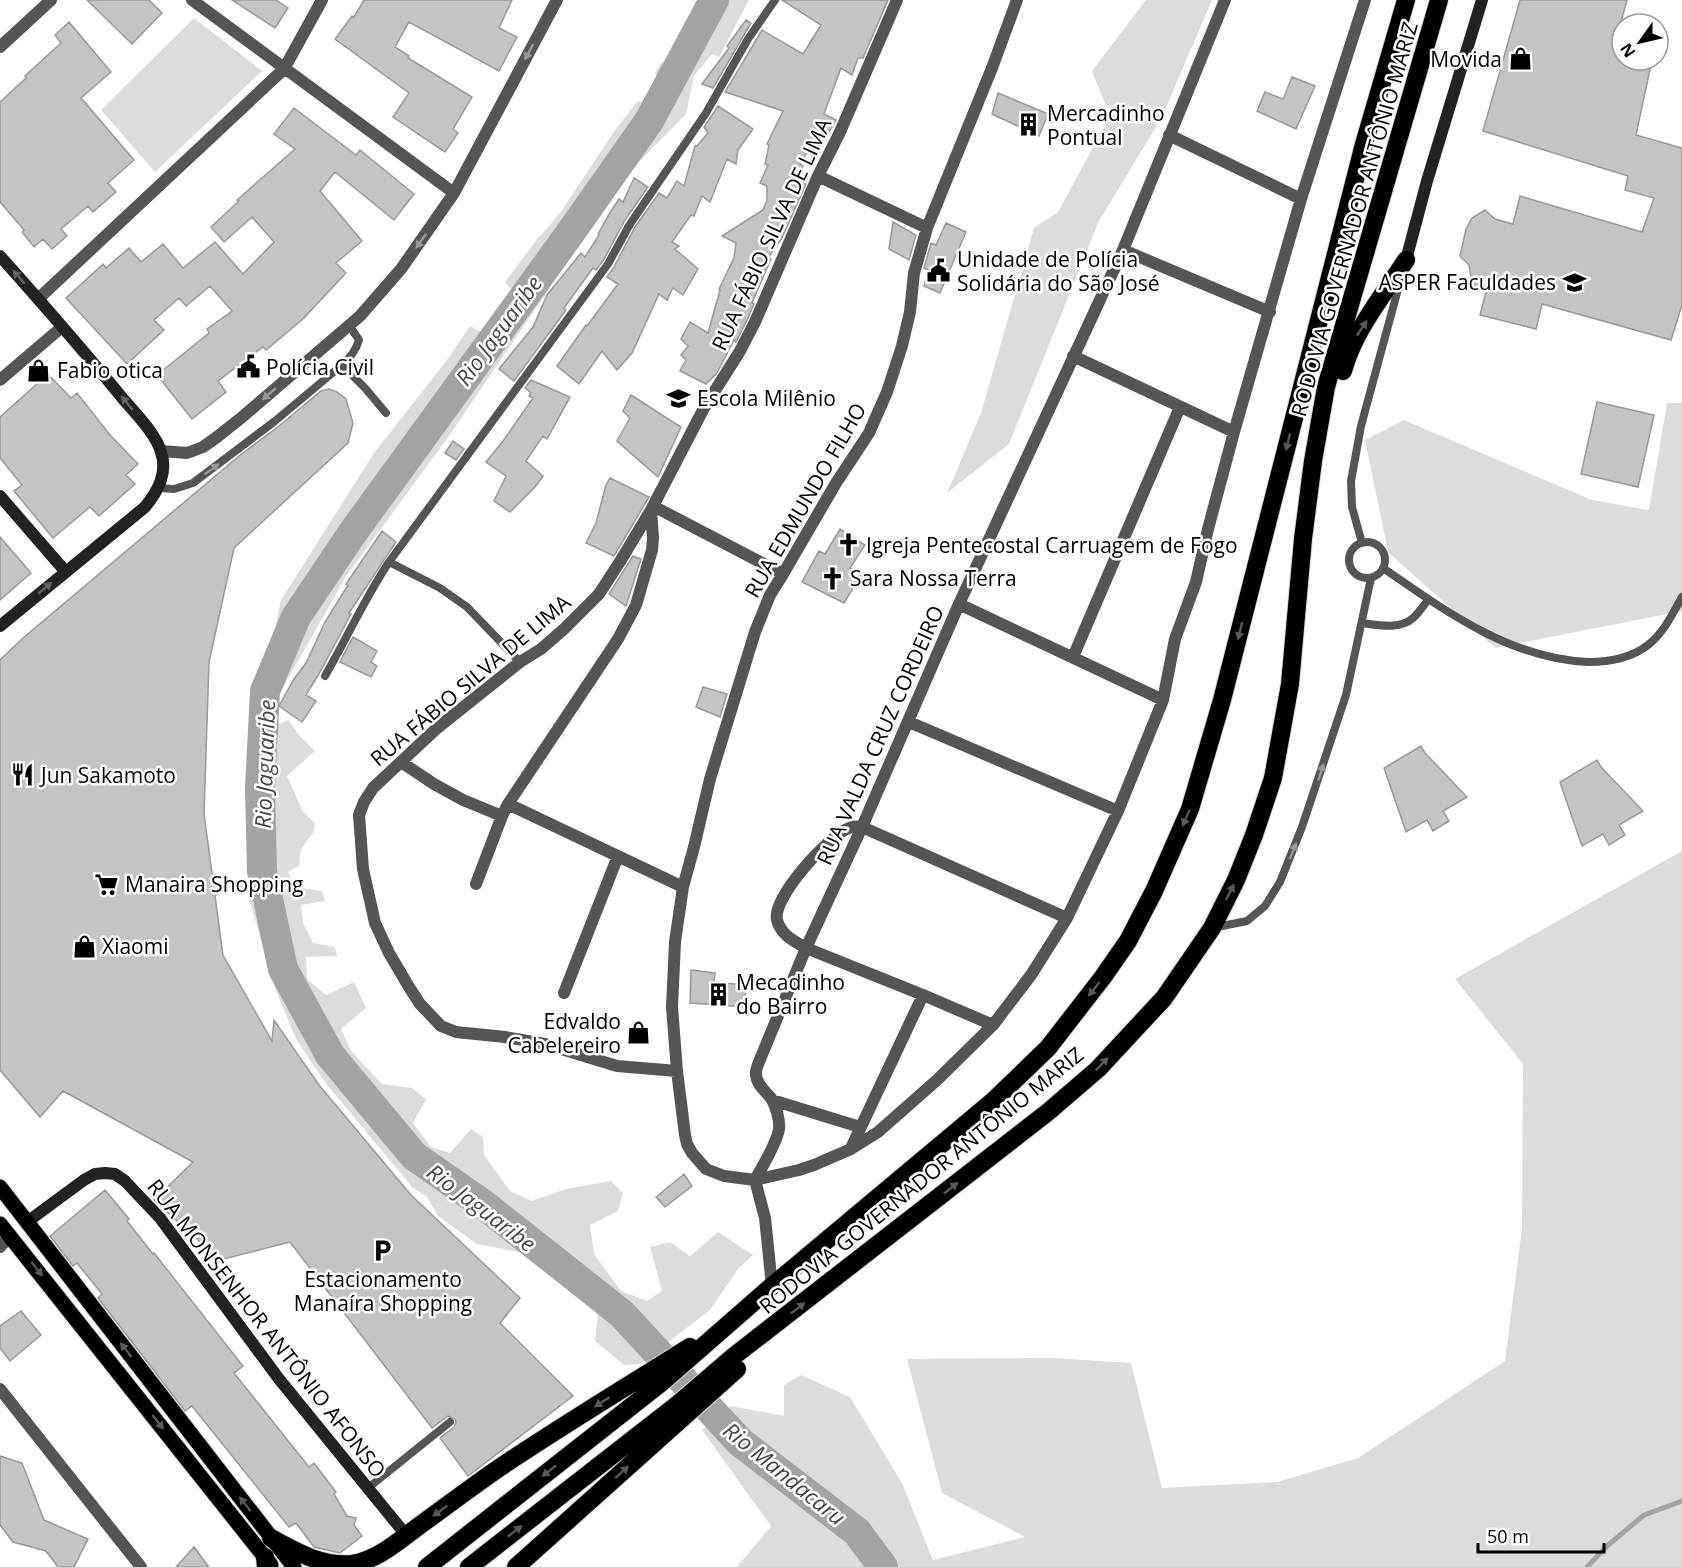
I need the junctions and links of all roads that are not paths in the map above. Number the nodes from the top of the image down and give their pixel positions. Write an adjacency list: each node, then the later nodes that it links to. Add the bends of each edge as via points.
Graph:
1 (51, 0): 13 (street)
2 (192, 0): 14 (street)
3 (322, 0): 14 (street)
4 (557, 0): 17 (street, one-way to 17)
5 (775, 0): 39 (lane, via 608,264)
6 (897, 0): 16 (street, RUA FÁBIO SILVA DE LIMA)
7 (1017, 0): 19 (street, RUA EDMUNDO FILHO)
8 (1225, 0): 15 (street, RUA VALDA CRUZ CORDEIRO)
9 (1365, 0): 18 (street)
10 (1406, 0): 77 (highway, RODOVIA GOVERNADOR ANTÔNIO MARIZ, one-way to 77, via 1364,144 1222,700 1190,809 1154,891 1110,968 1048,1048 992,1102)
11 (1439, 0): 34 (highway, RODOVIA GOVERNADOR ANTÔNIO MARIZ, via 1326,387)
12 (1482, 0): 22 (street)
13 (0, 47)
14 (284, 69): 17 (street); 23 (street)
15 (1169, 135): 18 (street); 20 (street, RUA VALDA CRUZ CORDEIRO)
16 (818, 176): 19 (street); 37 (street, RUA FÁBIO SILVA DE LIMA, via 755,322)
17 (454, 193): 25 (street, one-way to 25, via 401,270)
18 (1302, 199): 24 (street)
19 (927, 228): 42 (street, RUA EDMUNDO FILHO, via 914,273 902,346 887,392 868,433)
20 (1123, 250): 24 (street); 27 (street, RUA VALDA CRUZ CORDEIRO)
21 (0, 256): 23 (street, one-way to 21)
22 (1406, 260): 34 (highway, one-way to 22, via 1324,439 1357,335); 38 (lane, via 1363,416 1351,481 1352,507)
23 (38, 299): 26 (street)
24 (1270, 312): 32 (street)
25 (349, 325): 28 (lane, via 359,340); 33 (street, one-way to 33, via 203,447 187,453)
26 (62, 327): 29 (street); 33 (street, one-way to 26, via 143,423)
27 (1073, 356): 30 (street); 46 (street, RUA VALDA CRUZ CORDEIRO)
28 (342, 365): 31 (lane); 35 (lane, one-way to 28, via 174,489 193,483)
29 (0, 380)
30 (1180, 407): 32 (street); 49 (street)
31 (386, 413)
32 (1234, 432): 52 (street, via 1196,582 1175,639)
33 (161, 451): 35 (street, via 164,466)
34 (1312, 461): 63 (highway, RODOVIA GOVERNADOR ANTÔNIO MARIZ, one-way to 34, via 1254,835 1273,778 1290,684)
35 (159, 488): 41 (street, via 145,507)
36 (0, 496): 41 (street)
37 (652, 508): 42 (street); 50 (street, RUA FÁBIO SILVA DE LIMA, via 599,594 542,649); 55 (street, via 652,550 636,605 618,639)
38 (1362, 543): 40 (lane, via 1377,546 1383,553); 43 (lane, via 1351,552 1349,562 1361,578)
39 (389, 562): 50 (lane, via 440,588 466,607); 51 (lane)
40 (1383, 567): 43 (lane); 45 (lane)
41 (65, 571): 48 (street, one-way to 41)
42 (783, 574): 61 (street, RUA EDMUNDO FILHO, via 755,632 710,779)
43 (1371, 578): 47 (lane)
44 (1682, 597): 45 (lane, via 1662,632 1646,646 1625,658 1599,662 1567,661 1529,652 1489,635)
45 (1428, 600): 47 (lane, via 1411,620 1400,624)
46 (959, 604): 49 (street); 53 (street, RUA VALDA CRUZ CORDEIRO)
47 (1362, 623): 63 (lane, one-way to 47, via 1247,921 1265,906 1280,882 1346,695)
48 (0, 626)
49 (1073, 657): 52 (street)
50 (520, 662): 54 (street, RUA FÁBIO SILVA DE LIMA)
51 (325, 676)
52 (1163, 700): 56 (street)
53 (909, 722): 56 (street); 58 (street, RUA VALDA CRUZ CORDEIRO)
54 (401, 762): 57 (street, via 434,784); 68 (street, RUA FÁBIO SILVA DE LIMA, via 373,788 359,815 363,869 375,923 409,987 430,1016 456,1032 545,1044 617,1066)
55 (508, 804): 57 (street); 59 (street)
56 (1118, 811): 62 (street)
57 (502, 816): 60 (street)
58 (862, 827): 62 (street); 64 (street, RUA VALDA CRUZ CORDEIRO); 64 (street, via 848,828 827,843 779,904 780,929)
59 (618, 856): 61 (street); 65 (street)
60 (476, 884)
61 (683, 887): 68 (street, RUA EDMUNDO FILHO, via 672,1007)
62 (1067, 918): 67 (street)
63 (1212, 928): 79 (highway, RODOVIA GOVERNADOR ANTÔNIO MARIZ, one-way to 63, via 1098,1069 1164,998)
64 (806, 948): 66 (street); 69 (street, RUA VALDA CRUZ CORDEIRO, via 756,1071)
65 (564, 993)
66 (924, 994): 67 (street); 70 (street)
67 (993, 1025): 71 (street, via 878,1132)
68 (677, 1071): 72 (street, RUA EDMUNDO FILHO, via 685,1135 692,1153 714,1173)
69 (772, 1100): 70 (street); 72 (street, via 779,1131)
70 (860, 1127): 71 (street)
71 (851, 1149): 72 (street, via 799,1170)
72 (755, 1180): 77 (street, via 765,1218)
73 (0, 1187): 74 (main road)
74 (27, 1222): 84 (street, RUA MONSENHOR ANTÔNIO AFONSO, via 95,1174 115,1174 125,1181 160,1218 279,1379); 86 (main road, one-way to 74)
75 (0, 1224): 76 (main road)
76 (5, 1241): 87 (main road, one-way to 87)
77 (772, 1286): 78 (highway, RODOVIA GOVERNADOR ANTÔNIO MARIZ)
78 (717, 1333): 80 (highway); 80 (highway, via 676,1371)
79 (737, 1361): 82 (highway, RODOVIA GOVERNADOR ANTÔNIO MARIZ, via 697,1388); 82 (highway, via 702,1401)
80 (656, 1377): 85 (highway, one-way to 85, via 507,1462); 90 (highway, one-way to 90)
81 (0, 1389): 88 (street)
82 (681, 1409): 91 (highway, one-way to 82); 92 (highway, one-way to 82)
83 (450, 1422): 84 (lane)
84 (368, 1488): 85 (street, RUA MONSENHOR ANTÔNIO AFONSO)
85 (406, 1535): 86 (highway, via 381,1553 352,1564 321,1562)
86 (271, 1538): 89 (main road)
87 (268, 1564)
88 (141, 1567)
89 (294, 1567)
90 (427, 1567)
91 (469, 1567)
92 (516, 1567)

